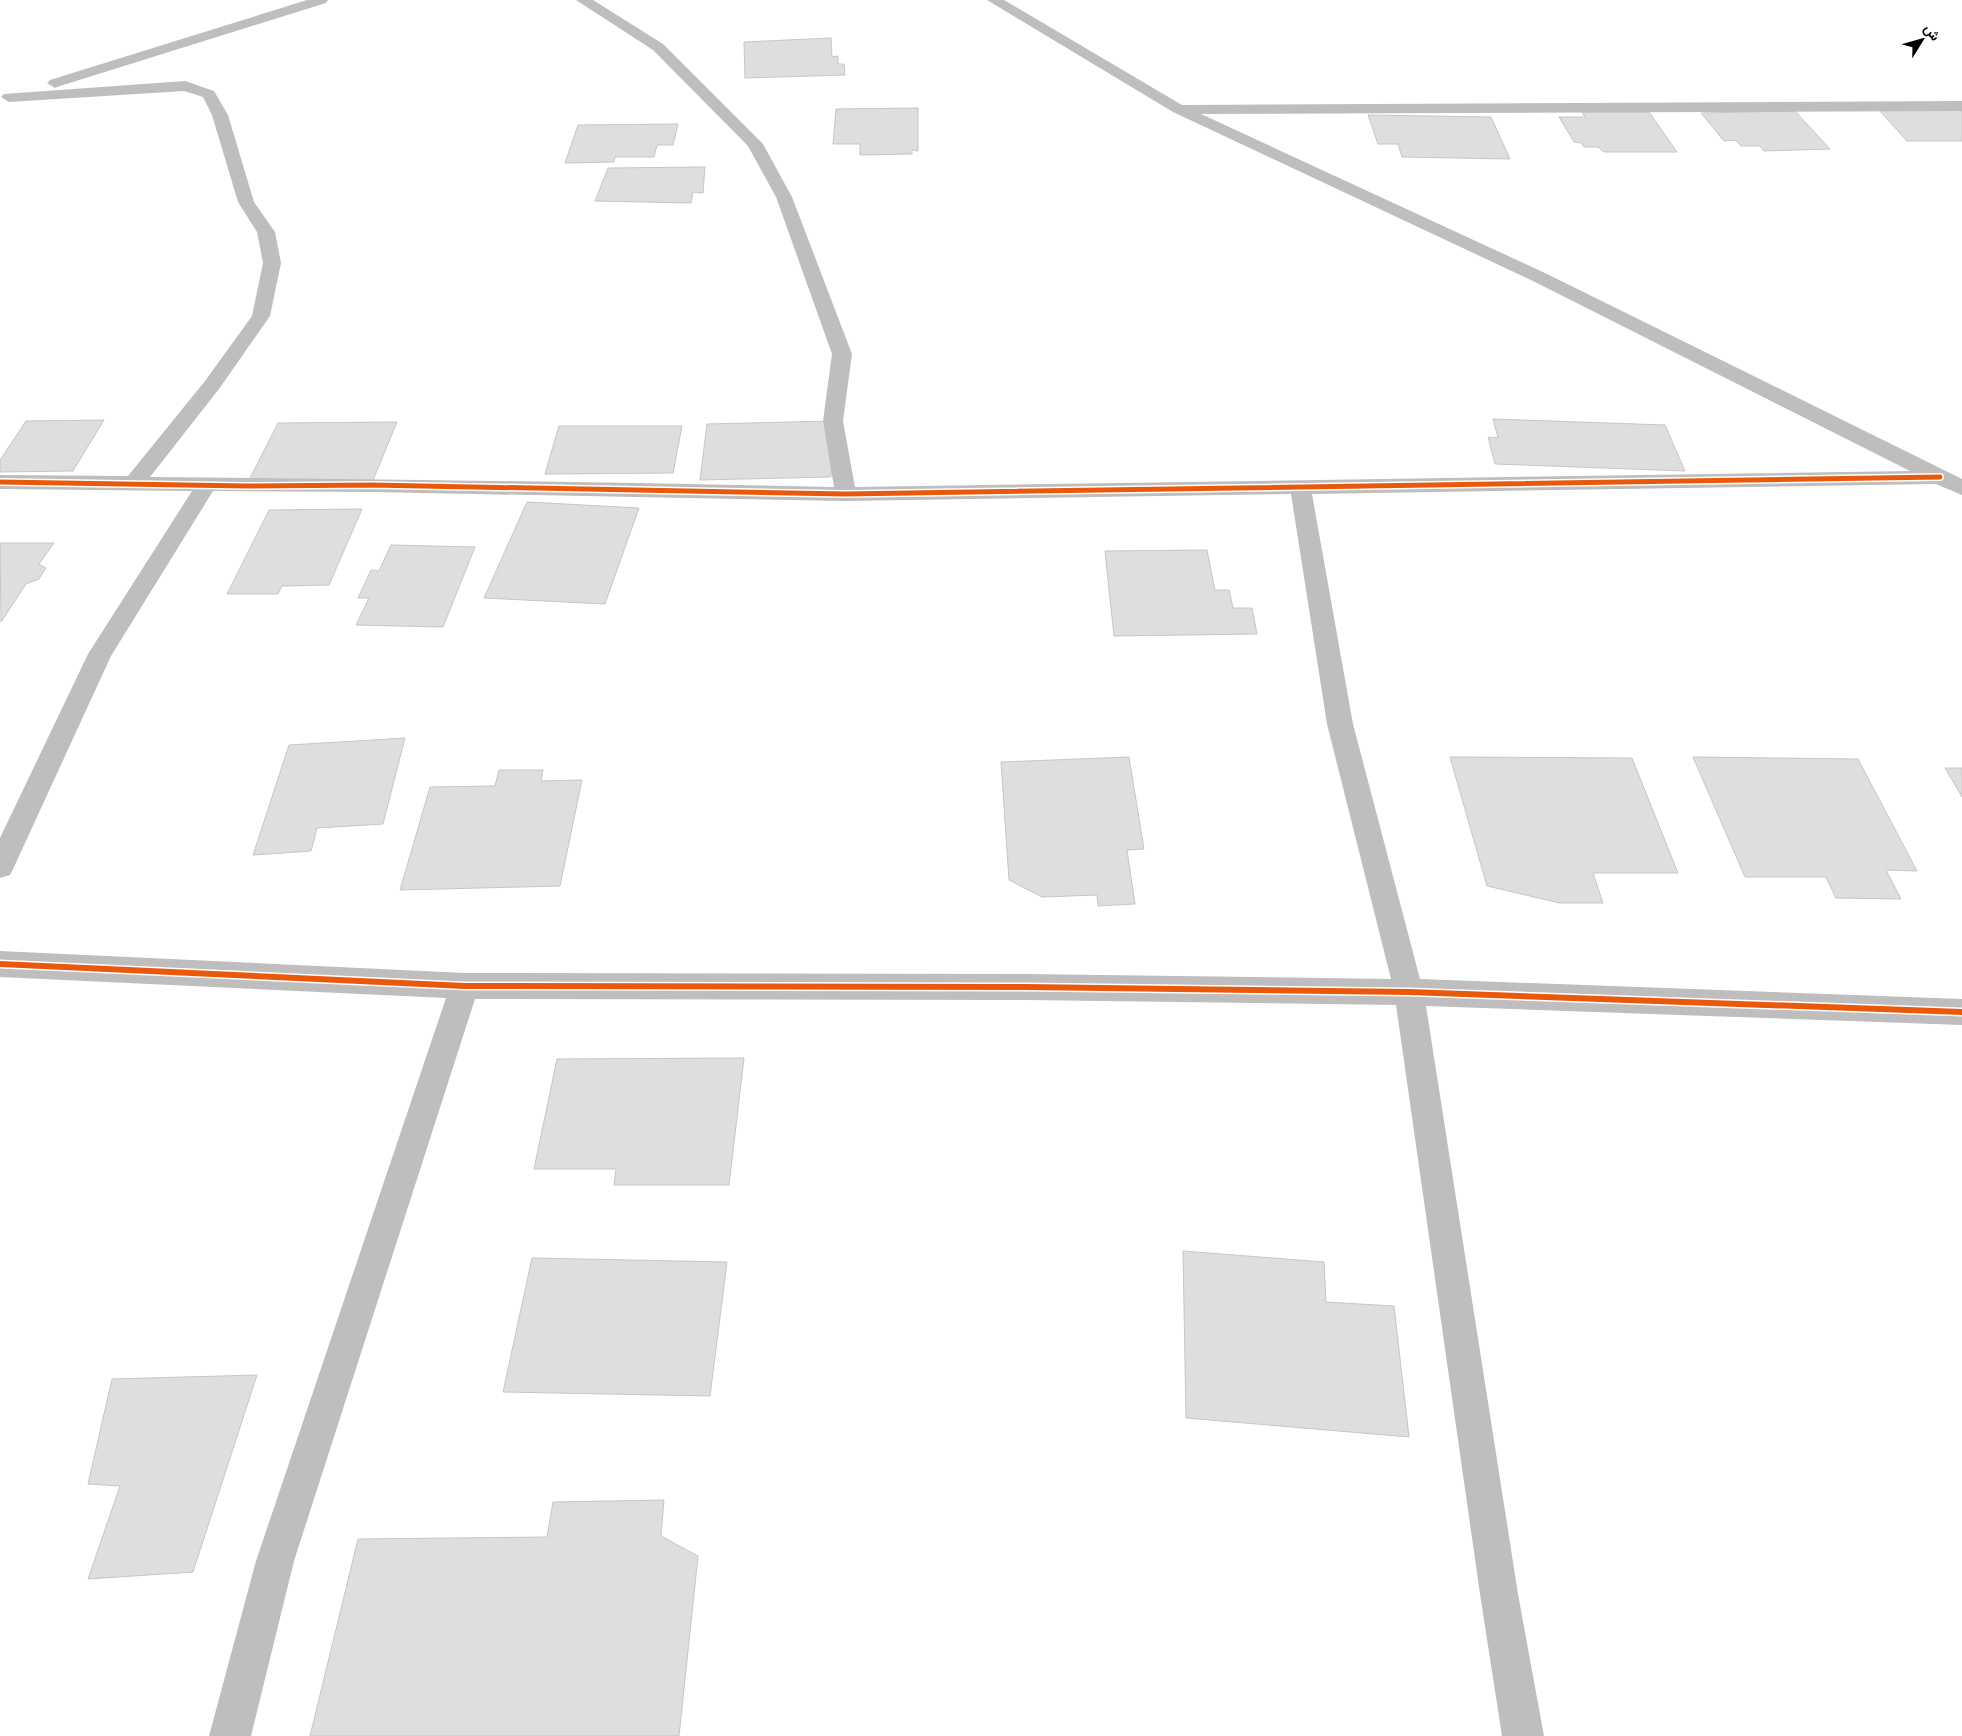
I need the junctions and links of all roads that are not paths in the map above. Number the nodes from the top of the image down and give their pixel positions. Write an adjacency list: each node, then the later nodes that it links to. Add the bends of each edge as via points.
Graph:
1 (321, 0): 4 (street)
2 (583, 0): 13 (street, via 658,47 755,144 784,196 842,354 834,421)
3 (994, 0): 6 (street)
4 (4, 98): 9 (street, via 185,86 209,94 220,115 246,202 266,232 272,263 261,316 212,385)
5 (1962, 106): 6 (street)
6 (1178, 109): 7 (street, via 1539,277)
7 (1940, 477): 11 (street); 12 (street)
8 (0, 482): 9 (street)
9 (133, 484): 10 (street)
10 (207, 484): 13 (street); 14 (street, via 100,654)
11 (1300, 486): 13 (street); 17 (street, via 1340,724)
12 (1962, 488)
13 (846, 494)
14 (0, 867)
15 (0, 964): 16 (street)
16 (465, 986): 17 (street); 19 (street, via 274,1561)
17 (1409, 992): 18 (street); 20 (street)
18 (1962, 1012)
19 (230, 1736)
20 (1523, 1736)

